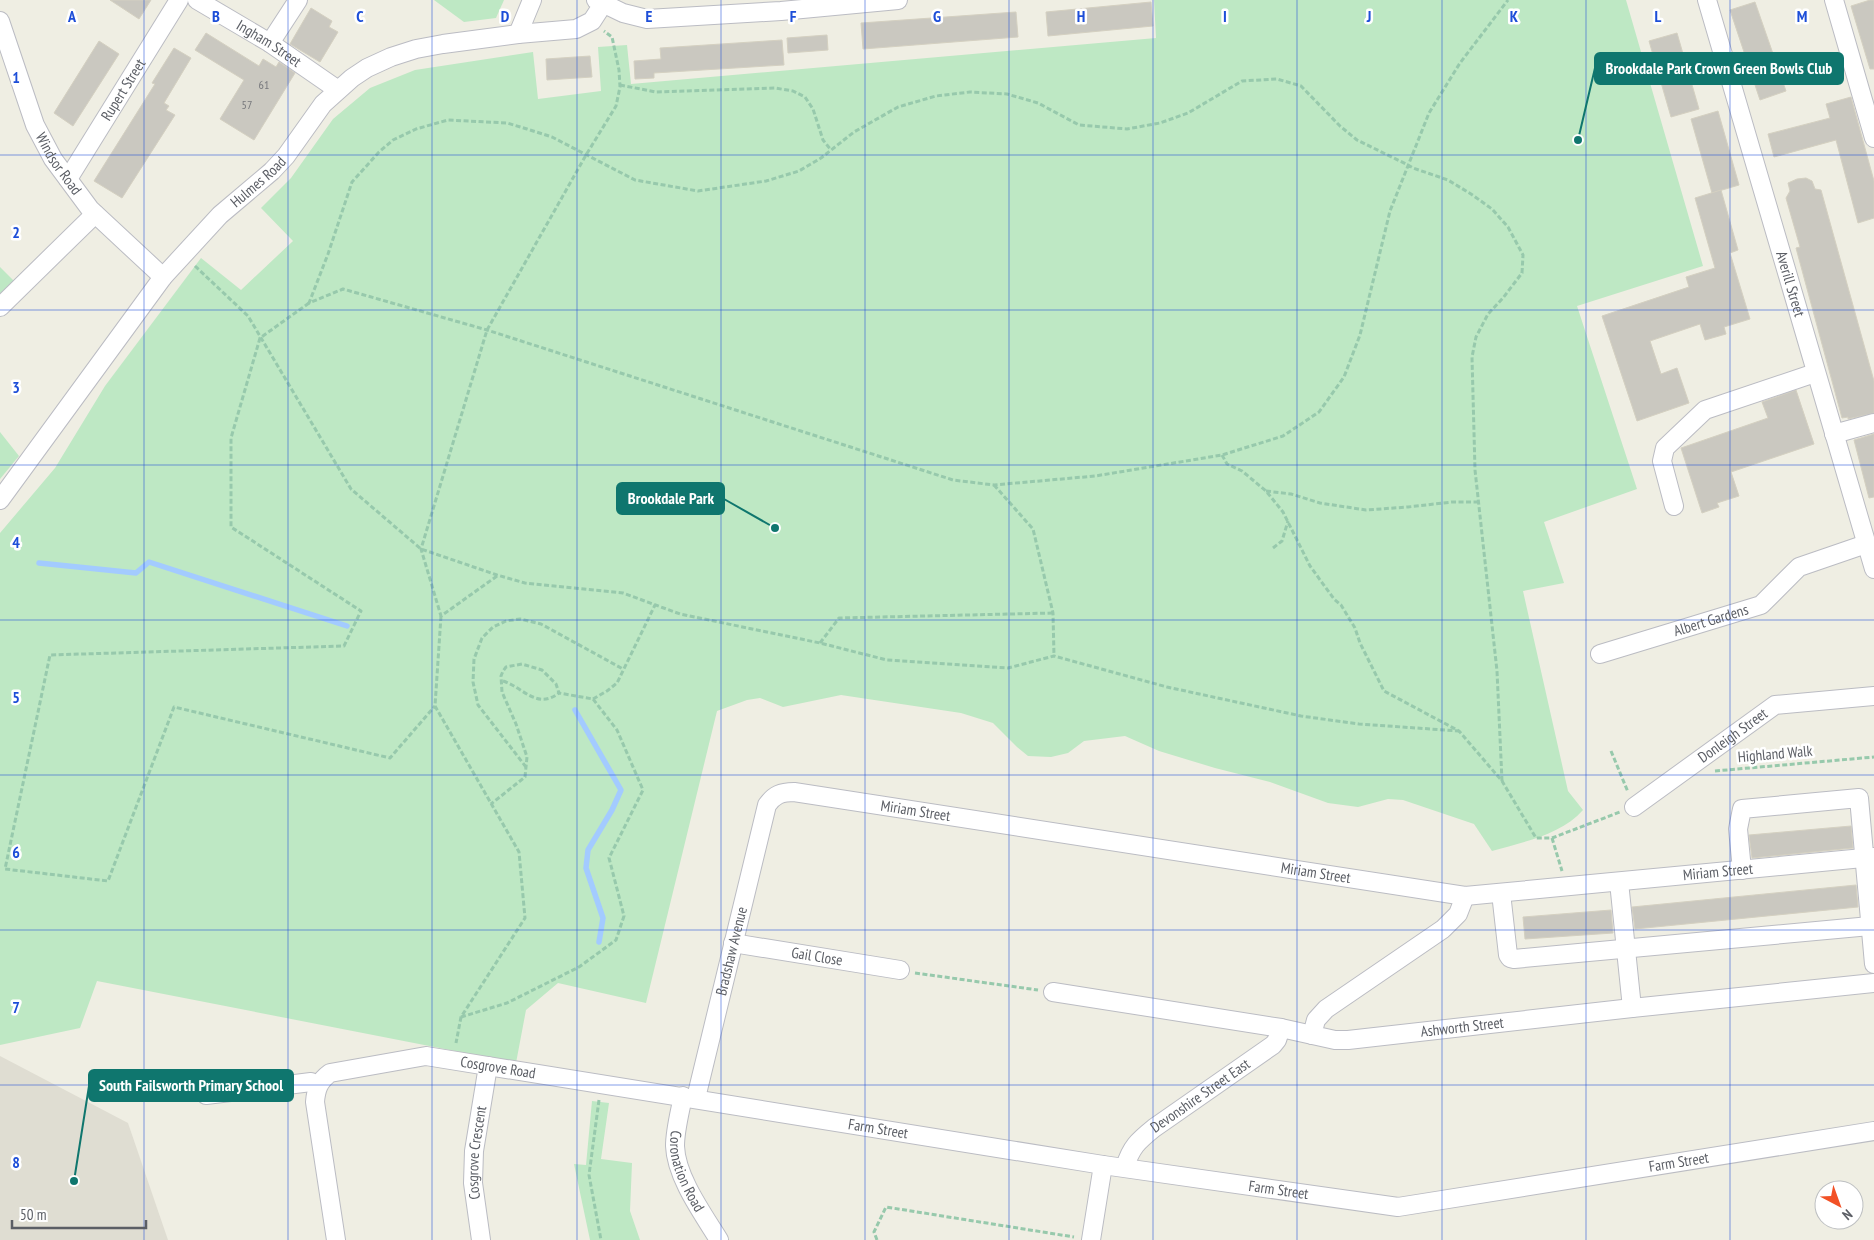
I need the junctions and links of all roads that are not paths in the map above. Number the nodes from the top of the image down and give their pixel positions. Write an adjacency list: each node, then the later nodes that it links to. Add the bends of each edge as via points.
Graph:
1 (179, 0): 15 (street, Rupert Street)
2 (197, 0): 12 (street, Ingham Street)
3 (298, 0): 12 (street)
4 (532, 0): 11 (street)
5 (898, 0): 9 (street)
6 (1707, 0): 19 (street, Averill Street)
7 (1834, 0): 14 (street)
8 (599, 2): 9 (street, via 647,20); 11 (street, Hulmes Road, via 592,21 576,28)
9 (778, 6)
10 (0, 21): 15 (street, Windsor Road, via 35,125)
11 (518, 34): 13 (street, Hulmes Road, via 443,44 391,57 367,68)
12 (270, 43): 13 (street, Ingham Street)
13 (338, 90): 17 (street, Hulmes Road, via 323,104 286,156 220,216)
14 (1874, 138)
15 (68, 180): 16 (street, Windsor Road)
16 (95, 214): 17 (street, Windsor Road); 18 (street)
17 (164, 277): 22 (street, Hulmes Road)
18 (0, 307)
19 (1815, 373): 21 (street, Averill Street); 23 (street, via 1705,410 1665,448 1662,462)
20 (1874, 423): 21 (street)
21 (1834, 434): 24 (street, Averill Street)
22 (0, 500)
23 (1674, 506)
24 (1866, 544): 25 (street, Averill Street); 26 (street, Albert Gardens, via 1799,567 1762,605)
25 (1874, 569)
26 (1600, 654)
27 (1874, 696): 29 (street, Donleigh Street, via 1775,705)
28 (767, 805): 34 (street, Miriam Street, via 772,797 782,792 794,792); 36 (street, Bradshaw Avenue)
29 (1634, 807)
30 (1869, 858): 31 (street, Miriam Street); 31 (street, via 1859,798 1742,809 1738,829); 35 (street)
31 (1742, 870): 32 (street, Miriam Street)
32 (1620, 882): 33 (street, Miriam Street); 37 (street)
33 (1501, 893): 34 (street, Miriam Street); 37 (street, via 1510,958)
34 (1466, 896): 44 (street, via 1458,914 1444,929 1326,1009 1316,1020)
35 (1870, 926): 37 (street); 38 (street)
36 (732, 943): 39 (street, Gail Close); 48 (street, Bradshaw Avenue)
37 (1626, 948): 42 (street)
38 (1874, 964)
39 (900, 970)
40 (1874, 983): 42 (street, Ashworth Street)
41 (1054, 992): 43 (street, Ashworth Street)
42 (1632, 1008): 44 (street, Ashworth Street, via 1348,1040)
43 (1281, 1028): 44 (street, Ashworth Street); 51 (street, Devonshire Street East, via 1273,1045 1137,1142)
44 (1312, 1035)
45 (488, 1066): 46 (street, Cosgrove Road, via 426,1056 330,1073); 48 (street, Cosgrove Road); 53 (street, Cosgrove Crescent, via 474,1150 473,1183)
46 (318, 1085): 47 (street, via 311,1082); 52 (street, via 315,1102)
47 (206, 1095)
48 (689, 1097): 50 (street, Farm Street); 54 (street, Coronation Road, via 675,1146 689,1189)
49 (1874, 1131): 51 (street, Farm Street, via 1398,1207)
50 (1103, 1164): 51 (street, Farm Street); 55 (street)
51 (1125, 1167)
52 (336, 1240)
53 (481, 1240)
54 (719, 1240)
55 (1091, 1240)

